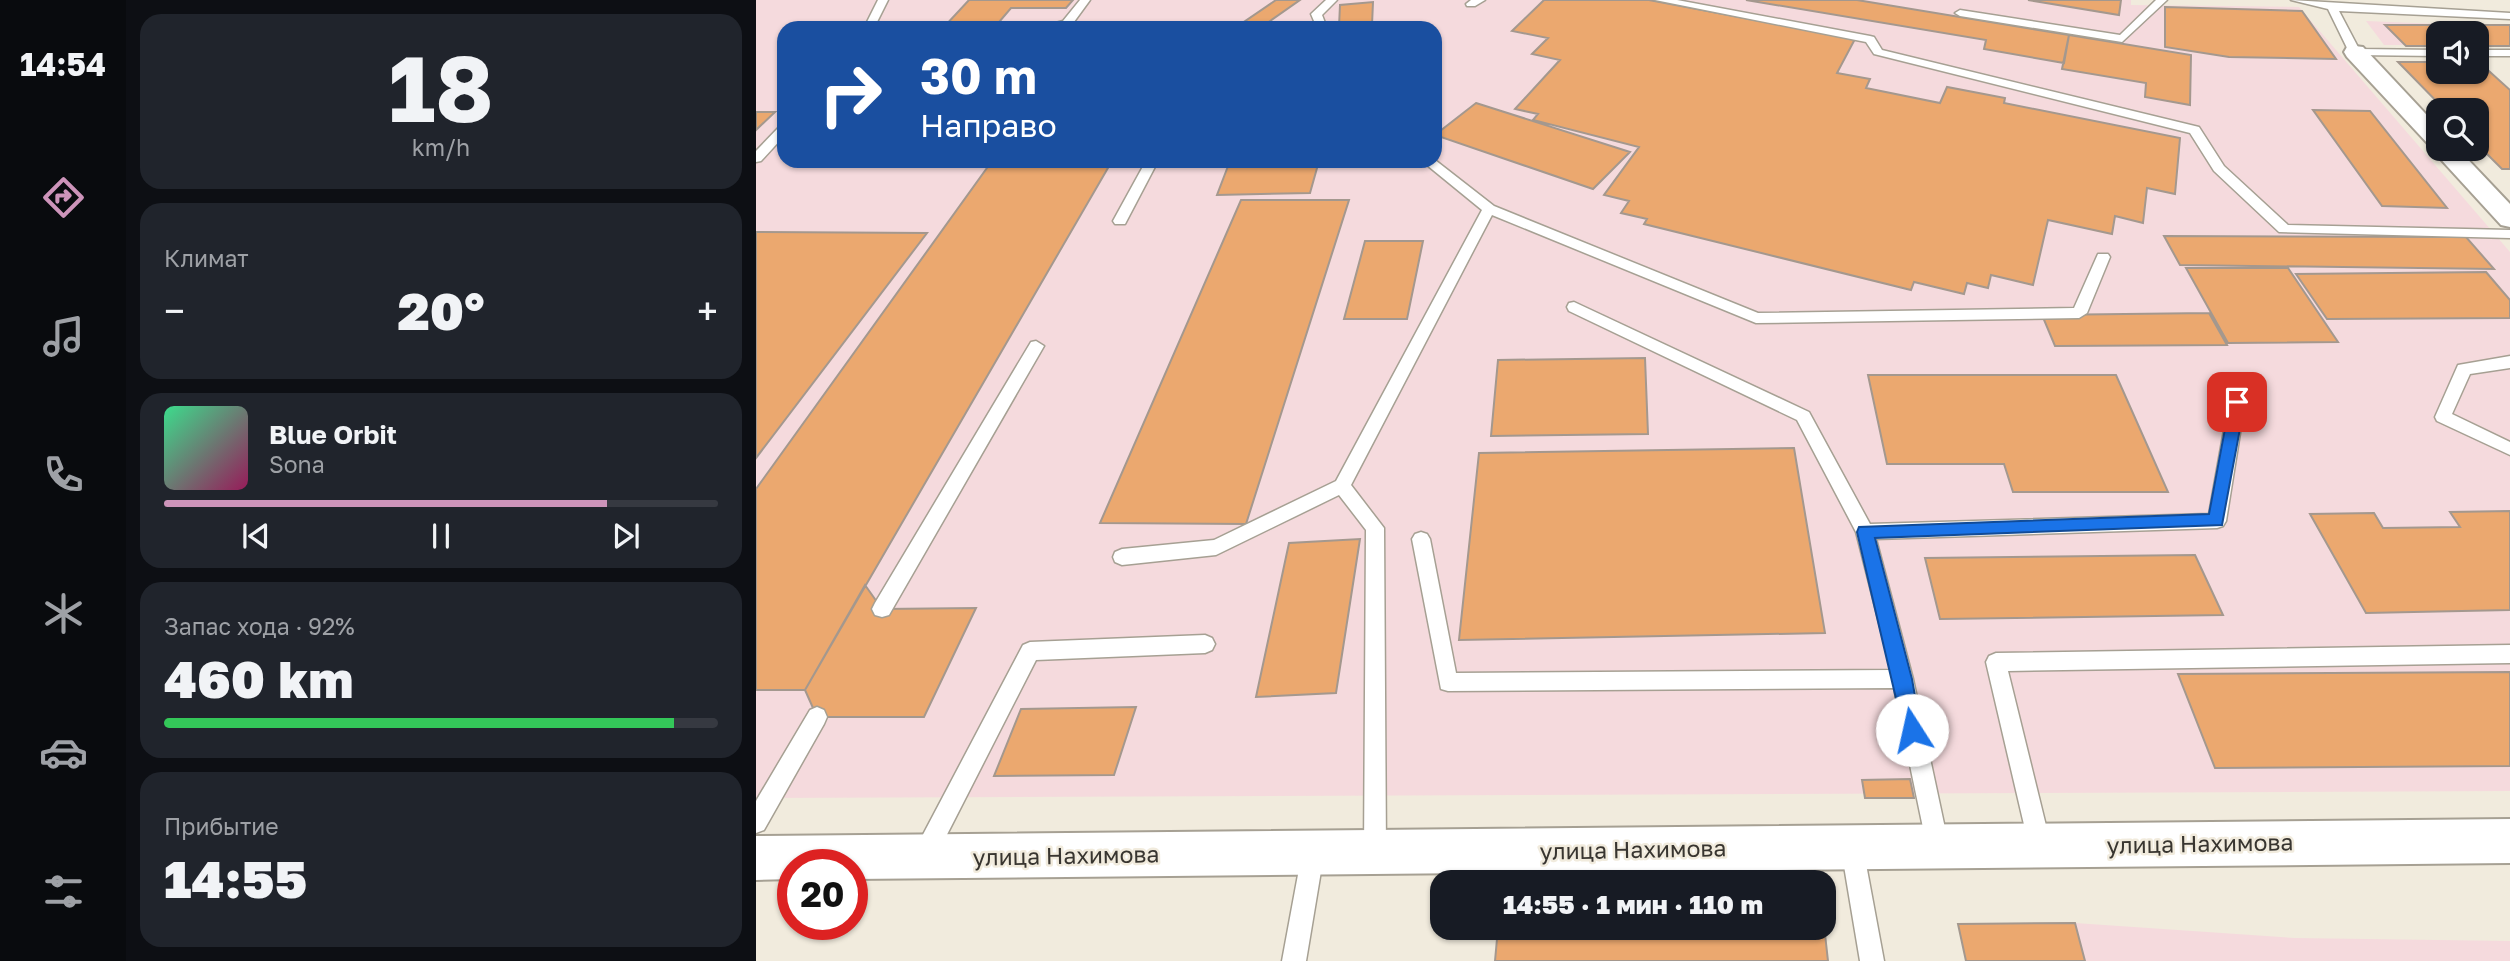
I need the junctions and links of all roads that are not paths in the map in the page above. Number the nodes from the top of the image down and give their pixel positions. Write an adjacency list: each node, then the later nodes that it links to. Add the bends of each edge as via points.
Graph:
1 (883, 0): 11 (lane)
2 (1085, 0): 12 (lane)
3 (1332, 0): 13 (lane, via 1316,14)
4 (1660, 0): 27 (lane, via 1870,39 1878,52 2195,130 2219,168 2284,229)
5 (2162, 0): 9 (lane, via 2122,39)
6 (2296, 0): 8 (lane)
7 (2488, 0): 10 (lane)
8 (2332, 7): 10 (lane); 14 (lane)
9 (1960, 13)
10 (2504, 15)
11 (872, 21)
12 (1069, 21)
13 (1319, 21)
14 (2355, 52): 15 (lane); 18 (street)
15 (2426, 52)
16 (2489, 53): 17 (lane)
17 (2510, 53)
18 (2426, 128)
19 (777, 136): 20 (lane)
20 (756, 158)
21 (2456, 161): 25 (street)
22 (1148, 168): 26 (lane)
23 (1437, 168): 24 (lane)
24 (1489, 209): 28 (lane, via 1756,318 2079,313); 34 (lane)
25 (2510, 219)
26 (1120, 221)
27 (2510, 234)
28 (2103, 257)
29 (1574, 307): 35 (lane, via 1802,416)
30 (1036, 346): 38 (lane)
31 (2510, 362): 33 (lane, via 2465,369 2443,417)
32 (2237, 402): 35 (lane, via 2217,521)
33 (2510, 449)
34 (1342, 486): 37 (lane, via 1216,547); 49 (lane, via 1375,528)
35 (1865, 532): 41 (lane)
36 (1421, 539): 41 (lane, via 1448,682)
37 (1122, 557)
38 (882, 609)
39 (1205, 644): 50 (lane, via 1030,651)
40 (2510, 654): 45 (lane, via 1996,662)
41 (1903, 679): 46 (lane)
42 (817, 717): 43 (lane)
43 (756, 822)
44 (2510, 841): 45 (street, улица Нахимова)
45 (2040, 846): 46 (street, улица Нахимова)
46 (1938, 847): 47 (street, улица Нахимова)
47 (1852, 848): 49 (street, улица Нахимова); 53 (lane)
48 (1313, 853): 49 (street, улица Нахимова); 50 (street, улица Нахимова); 52 (lane)
49 (1375, 853)
50 (923, 857): 51 (street, улица Нахимова)
51 (756, 858)
52 (1294, 961)
53 (1872, 961)

